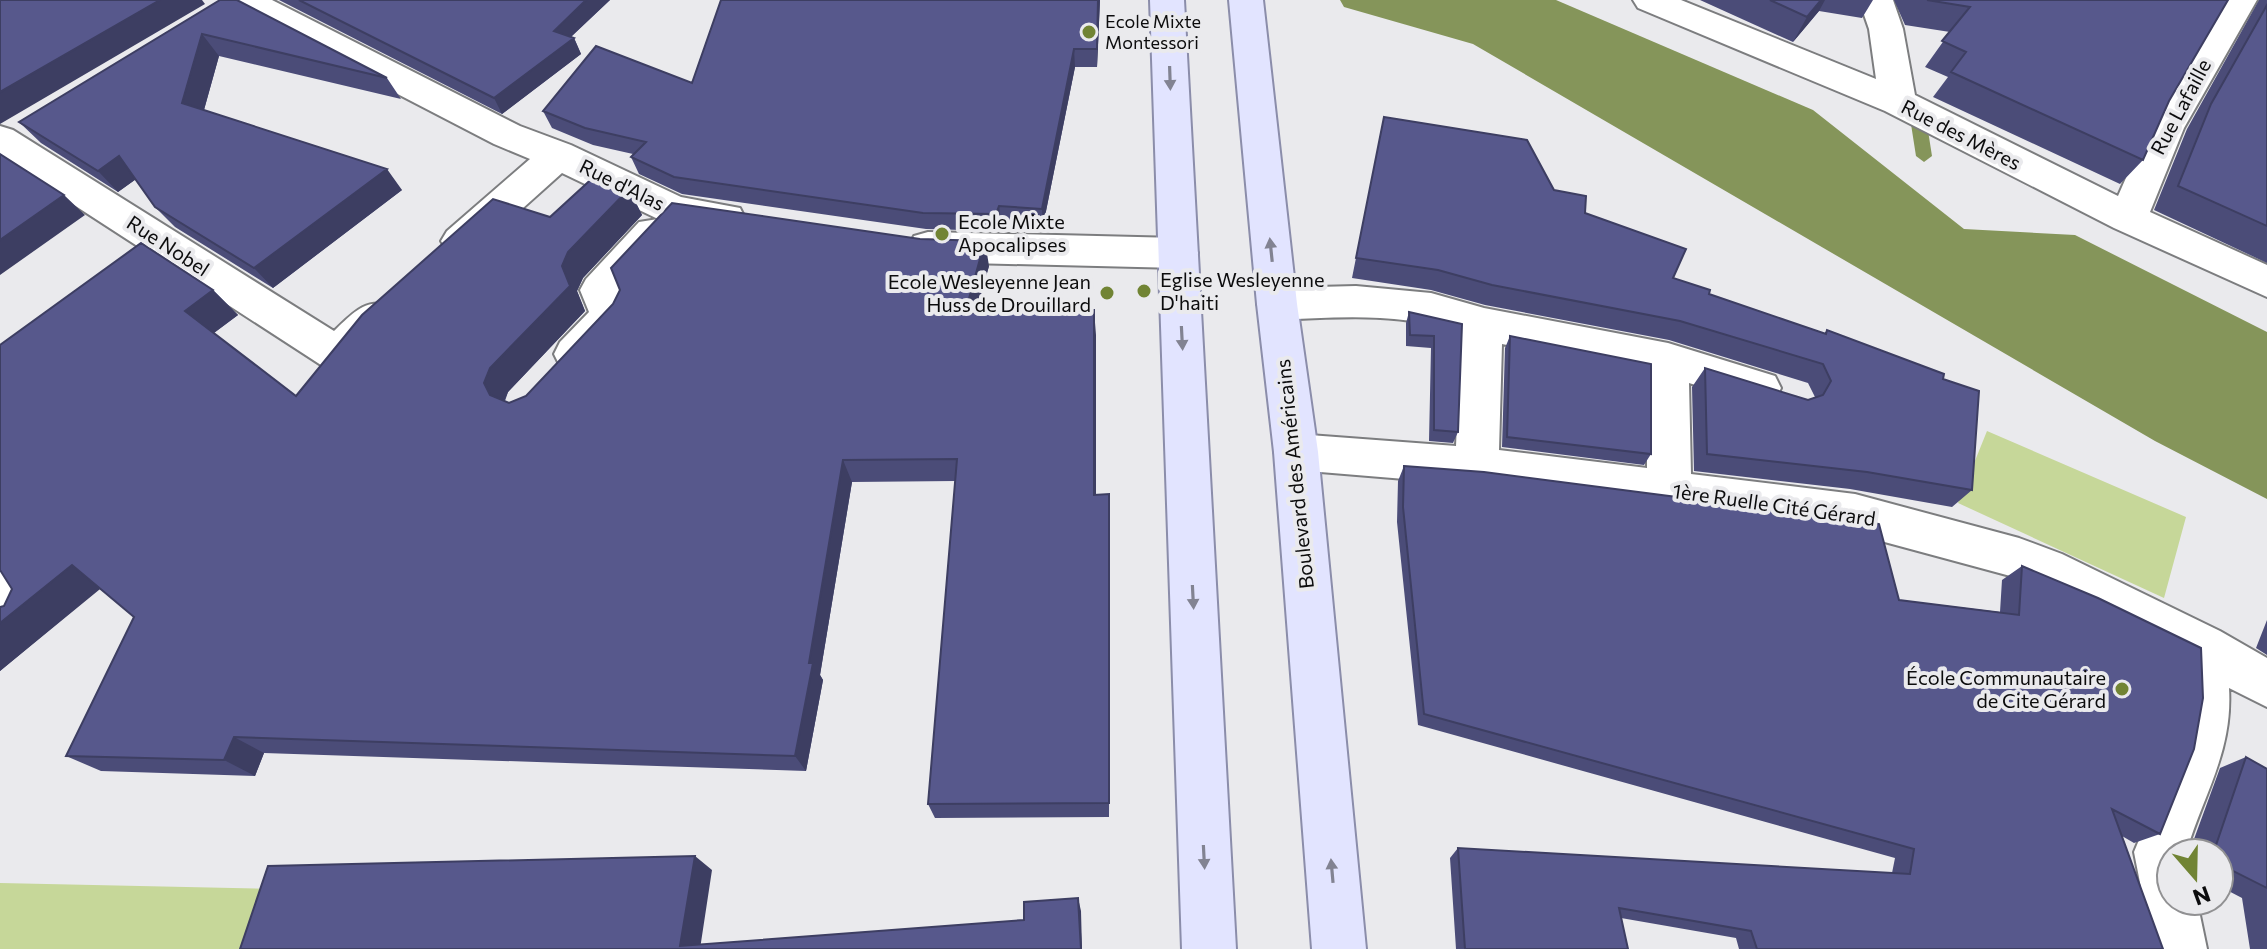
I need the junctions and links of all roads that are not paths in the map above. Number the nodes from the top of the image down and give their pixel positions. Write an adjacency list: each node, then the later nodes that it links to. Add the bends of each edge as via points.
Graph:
1 (1167, 0): 14 (main road, one-way to 14)
2 (1246, 0): 16 (main road, Boulevard des Américains, one-way to 2)
3 (1650, 0): 7 (street, Rue des Mères)
4 (1876, 0): 7 (street)
5 (2240, 0): 11 (street, Rue Lafaille, via 2166,128)
6 (234, 5): 9 (street, Rue d'Alas)
7 (1898, 102): 11 (street, Rue des Mères)
8 (9, 139): 9 (street, Rue Nobel, via 336,353)
9 (558, 155): 10 (street, Rue d'Alas)
10 (674, 210): 12 (street, Rue d'Alas); 19 (street, via 600,290 611,316)
11 (2128, 218): 15 (street, Rue des Mères)
12 (753, 222)
13 (895, 243): 14 (street)
14 (1178, 253): 26 (main road, one-way to 26)
15 (2267, 282)
16 (1277, 304): 17 (street, via 1375,299 1455,312); 21 (main road, Boulevard des Américains)
17 (1482, 324): 18 (street); 22 (street)
18 (1668, 360): 20 (street); 23 (street)
19 (547, 382)
20 (1792, 398)
21 (1296, 452): 22 (street, 1ère Ruelle Cité Gérard); 27 (main road, Boulevard des Américains, one-way to 21)
22 (1477, 466): 23 (street, 1ère Ruelle Cité Gérard)
23 (1669, 490): 24 (street, 1ère Ruelle Cité Gérard, via 1855,514 2019,558)
24 (2203, 647): 25 (street, 1ère Ruelle Cité Gérard); 28 (street, via 2206,710 2197,761 2160,852)
25 (2267, 684)
26 (1209, 949)
27 (1339, 949)
28 (2180, 949)

